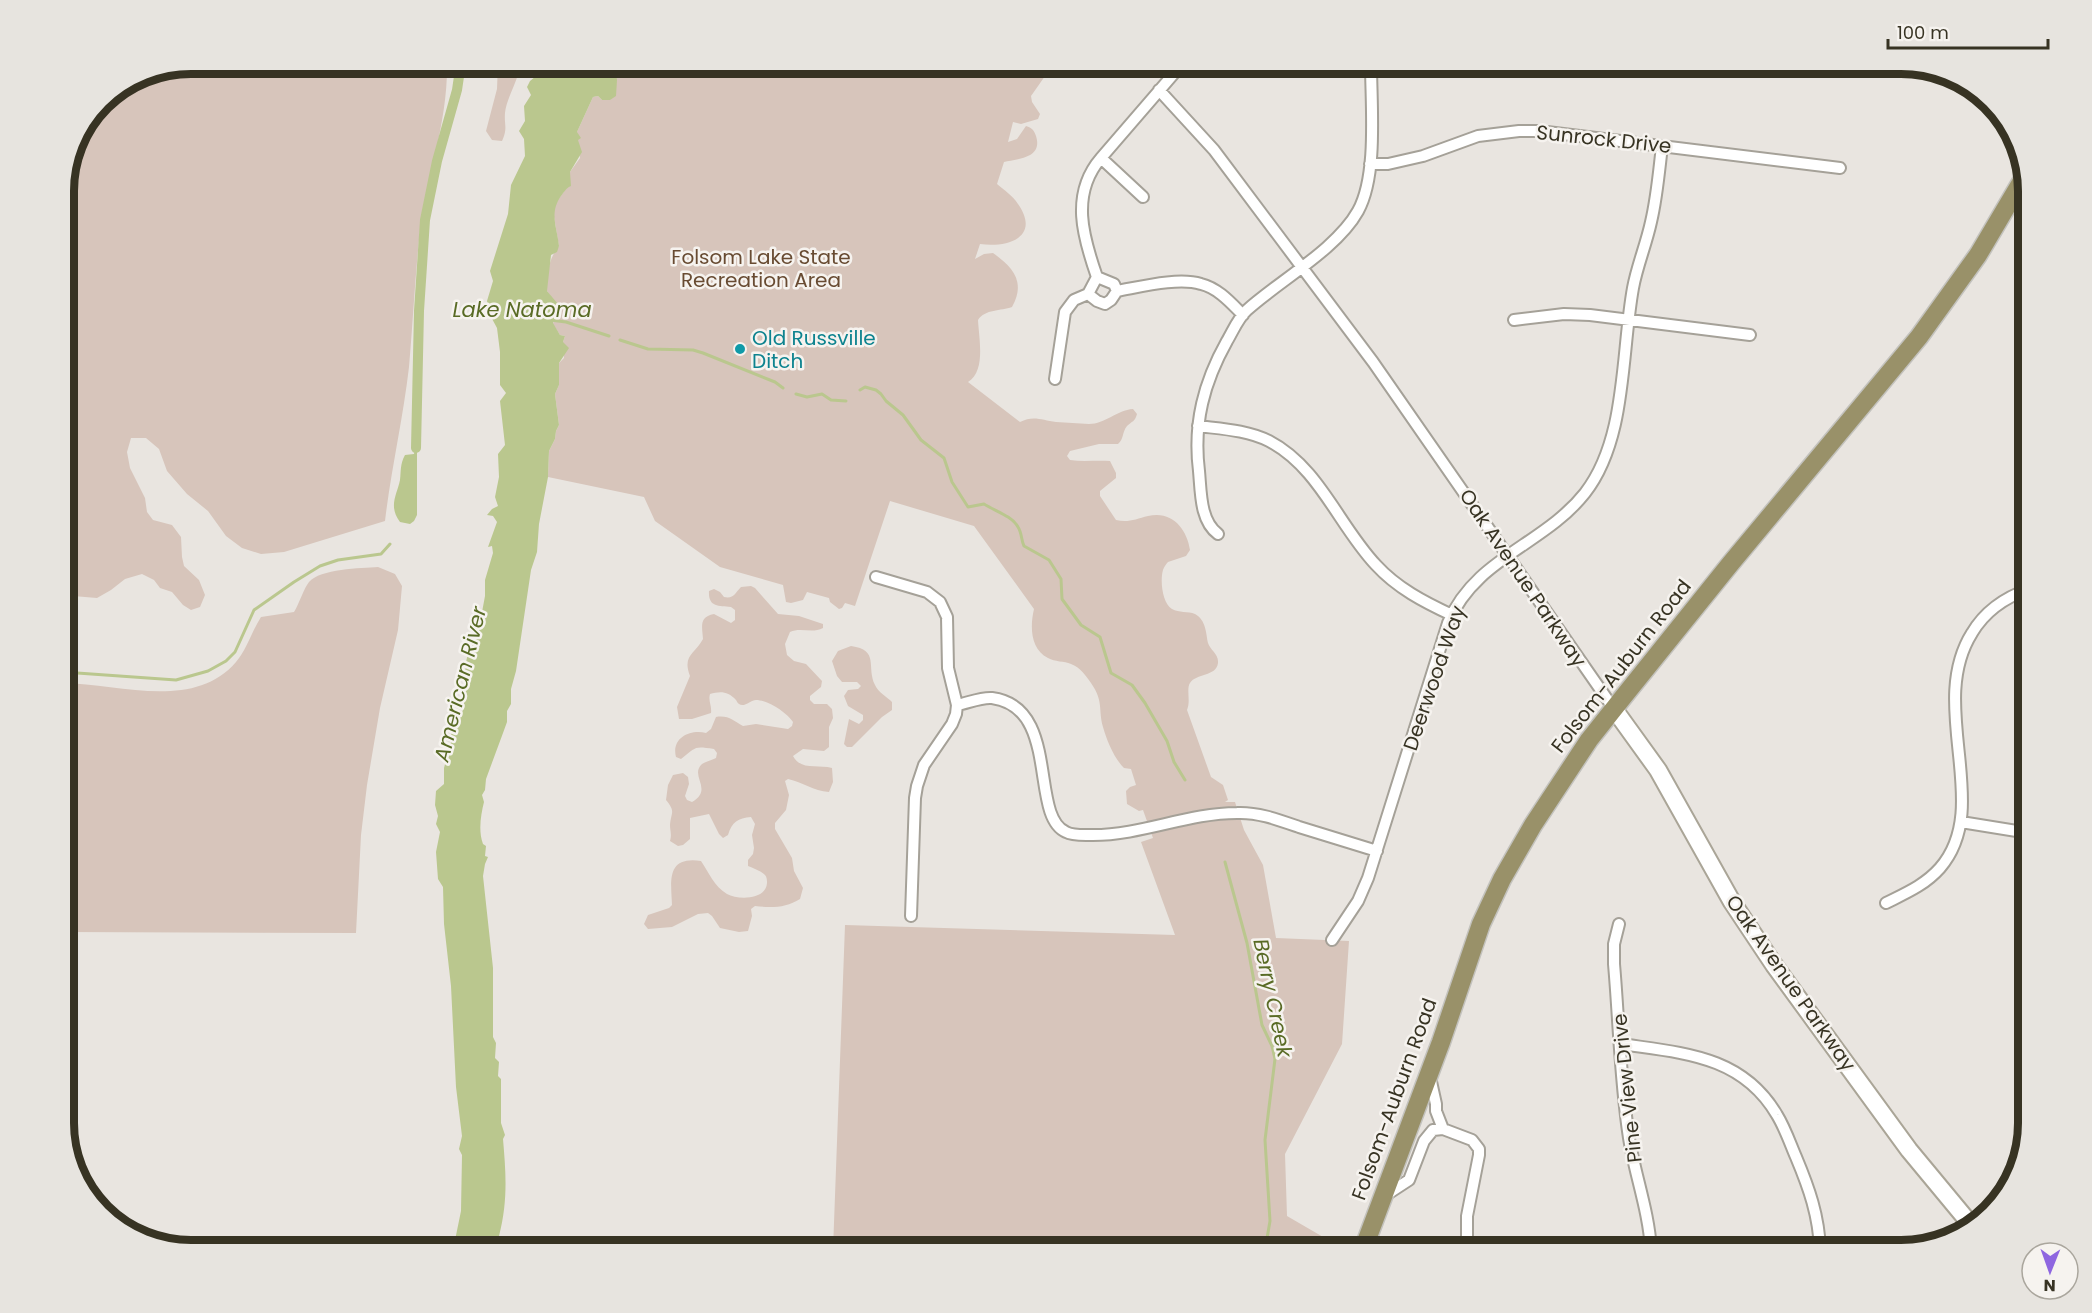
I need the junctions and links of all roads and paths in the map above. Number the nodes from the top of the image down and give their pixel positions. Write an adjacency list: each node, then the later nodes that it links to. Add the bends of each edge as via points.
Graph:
1 (1174, 74): 3 (street)
2 (1371, 74): 6 (street)
3 (1159, 90): 5 (street); 10 (street, Oak Avenue Parkway, via 1214,150)
4 (1662, 146): 6 (street, Sunrock Drive, via 1519,131 1478,136 1406,161); 7 (street, Sunrock Drive); 16 (street, Deerwood Way, via 1652,220 1638,266)
5 (1101, 158): 9 (street); 11 (street, via 1085,186 1081,219)
6 (1371, 164): 10 (street, via 1365,194 1352,222)
7 (1840, 168)
8 (2018, 188): 26 (main road, Folsom-Auburn Road, via 1978,255 1919,338)
9 (1143, 197)
10 (1301, 268): 14 (street); 21 (street, Oak Avenue Parkway, via 1373,362)
11 (1097, 277): 12 (street, via 1114,284); 13 (street)
12 (1117, 291): 13 (street, via 1105,303); 14 (street, via 1171,282 1201,283)
13 (1088, 294): 18 (street, via 1074,300 1065,312)
14 (1243, 315): 19 (street, via 1211,372)
15 (1514, 320): 16 (street, via 1564,314)
16 (1629, 320): 17 (street); 21 (street, Deerwood Way, via 1614,434 1603,464 1572,508)
17 (1750, 335)
18 (1055, 379)
19 (1198, 426): 20 (street, via 1204,515); 24 (street, via 1253,434 1283,449 1307,471 1364,551 1388,577 1424,602)
20 (1218, 534)
21 (1507, 557): 24 (street, Deerwood Way, via 1471,585); 26 (street, Oak Avenue Parkway)
22 (876, 578): 25 (street, via 919,589 940,602 947,617 948,668)
23 (2018, 592): 27 (street, via 1985,615 1958,661 1953,693)
24 (1452, 615): 29 (street, Deerwood Way)
25 (957, 705): 29 (street, via 990,698 1020,711 1033,728 1053,816 1066,832 1110,835 1213,814 1238,813 1268,817); 31 (street, via 952,724 924,765 917,786)
26 (1614, 709): 35 (main road, Folsom-Auburn Road, via 1563,779 1502,879 1481,924); 38 (main road, Oak Avenue Parkway, via 1658,770 1732,902 1774,965 1909,1149)
27 (1961, 822): 28 (street); 30 (street, via 1940,867 1925,882)
28 (2018, 831)
29 (1377, 851): 33 (street, Deerwood Way, via 1358,901)
30 (1886, 903)
31 (911, 916)
32 (1619, 924): 34 (street, Pine View Drive, via 1614,954)
33 (1332, 940)
34 (1621, 1044): 41 (street, Pine View Drive, via 1628,1126); 42 (street, via 1702,1057 1734,1071 1755,1087 1777,1115 1813,1198)
35 (1429, 1074): 36 (street); 37 (main road, Folsom-Auburn Road)
36 (1443, 1129): 37 (street, via 1429,1134 1409,1180); 40 (street, via 1472,1140 1479,1149 1467,1216)
37 (1383, 1197): 39 (main road, Folsom-Auburn Road)
38 (1967, 1219)
39 (1367, 1240)
40 (1467, 1240)
41 (1650, 1240)
42 (1819, 1240)

